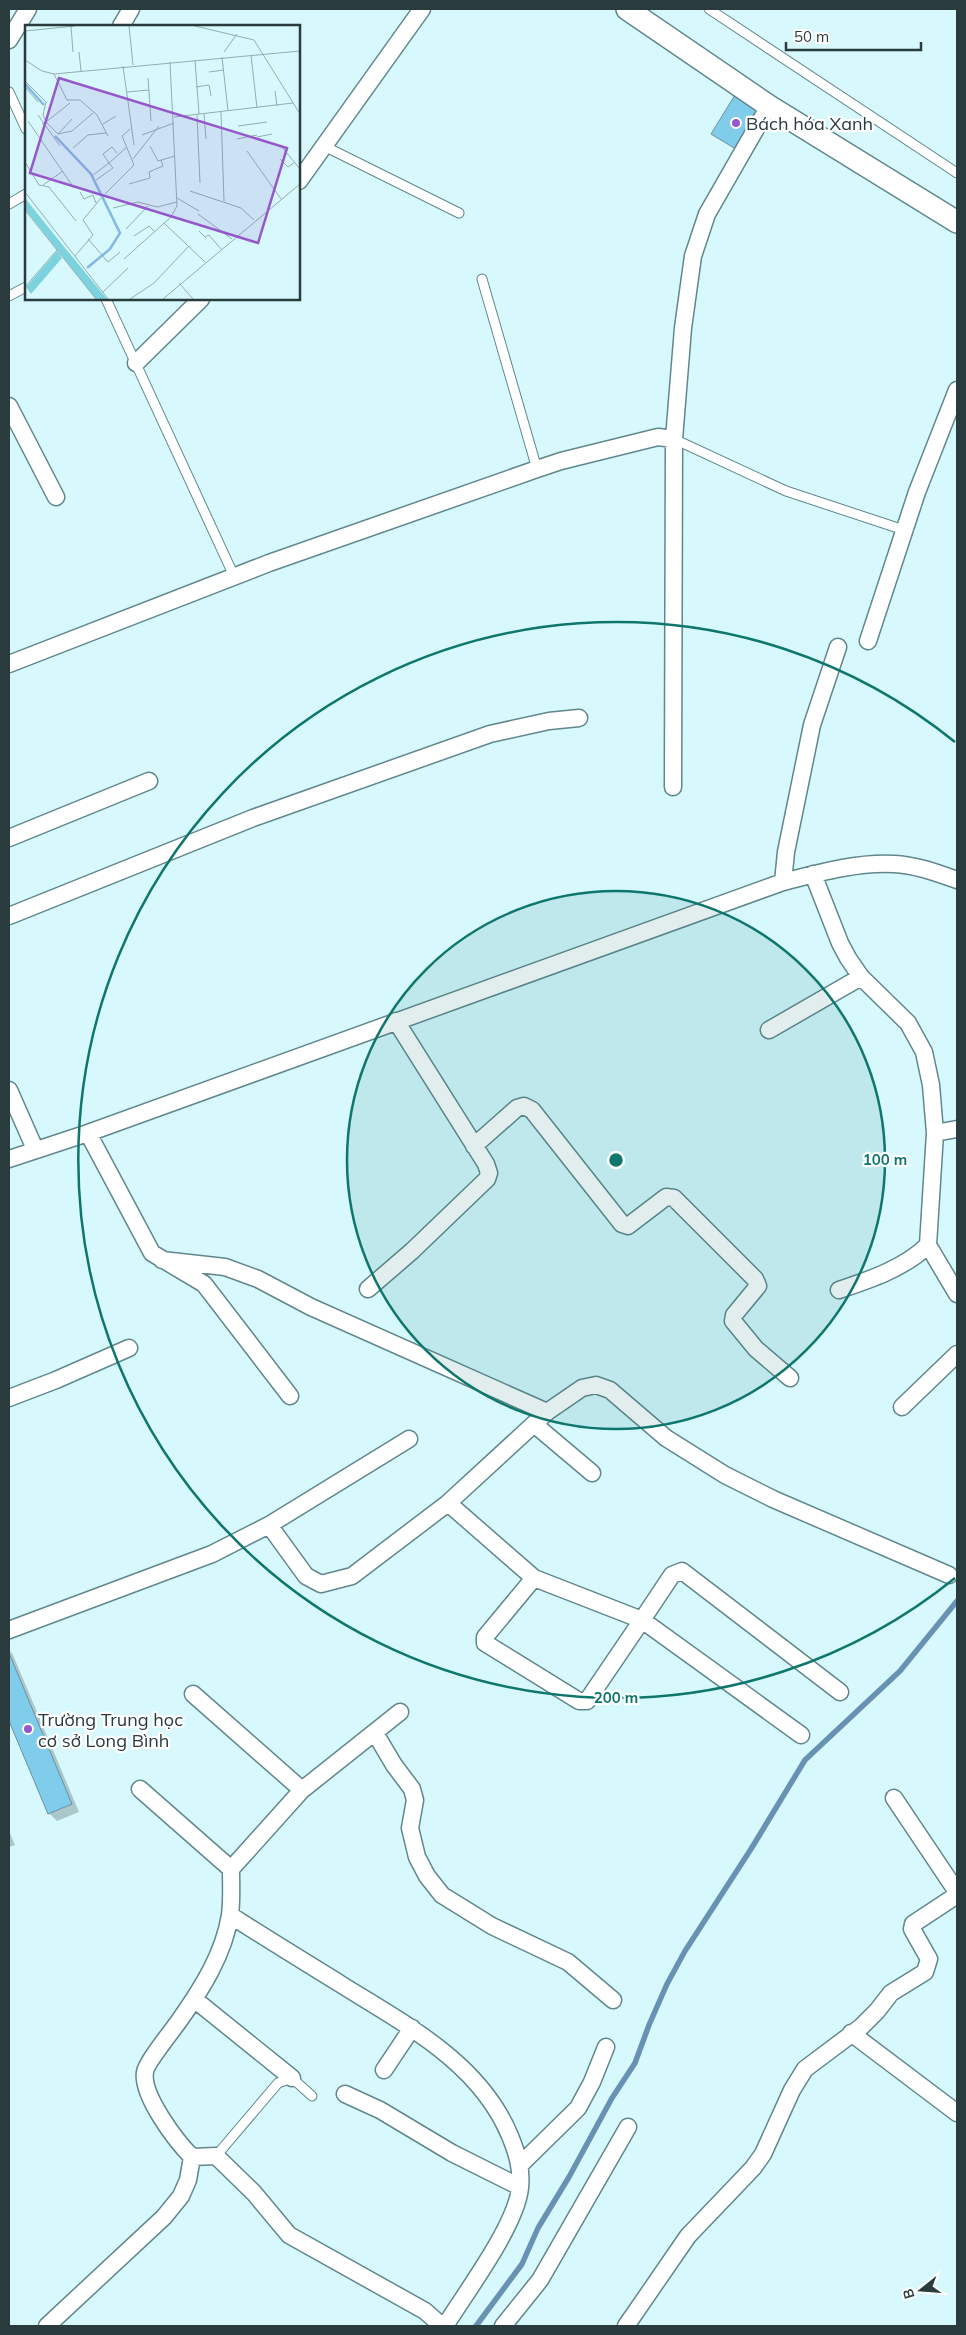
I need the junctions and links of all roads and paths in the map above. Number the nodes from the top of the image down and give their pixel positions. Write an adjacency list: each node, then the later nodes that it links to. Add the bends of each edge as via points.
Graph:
1 (28, 9): 7 (street)
2 (131, 9): 6 (street)
3 (422, 9): 11 (street)
4 (627, 9): 9 (street)
5 (709, 9): 12 (lane)
6 (122, 25)
7 (9, 40)
8 (9, 92): 10 (lane)
9 (769, 106): 17 (street); 26 (street, via 707,214 693,256 683,328)
10 (25, 127)
11 (324, 146): 13 (street); 16 (lane)
12 (956, 169)
13 (300, 180)
14 (25, 195): 15 (lane)
15 (9, 204)
16 (459, 213)
17 (953, 215)
18 (482, 279): 27 (lane)
19 (25, 288): 20 (lane)
20 (9, 296)
21 (106, 300): 23 (lane)
22 (200, 300): 23 (street)
23 (136, 363): 30 (lane)
24 (957, 390): 29 (street)
25 (9, 406): 28 (street)
26 (674, 439): 27 (street, via 658,437 561,460); 29 (lane, via 786,491); 36 (street)
27 (537, 469): 30 (street)
28 (56, 497)
29 (904, 530): 31 (street)
30 (234, 576): 33 (street)
31 (868, 641)
32 (838, 647): 40 (street, via 812,725)
33 (9, 664)
34 (579, 718): 41 (street, via 490,734 253,818)
35 (149, 781): 37 (street)
36 (673, 787)
37 (9, 838)
38 (813, 874): 39 (street, via 893,864); 40 (street); 42 (street, via 840,943)
39 (957, 880)
40 (783, 882): 43 (street)
41 (9, 916)
42 (861, 977): 44 (street); 48 (street, via 908,1023 924,1052)
43 (396, 1022): 47 (street); 49 (street)
44 (770, 1030)
45 (9, 1090): 50 (street)
46 (957, 1129): 48 (street)
47 (88, 1133): 50 (street); 53 (street, via 146,1243)
48 (935, 1133): 52 (street)
49 (474, 1146): 54 (street, via 486,1164 487,1180); 59 (street, via 517,1108 524,1106 532,1110 622,1224 628,1226 666,1197 674,1198 755,1279 758,1286 734,1315 733,1321 756,1349)
50 (35, 1149): 51 (street)
51 (9, 1159)
52 (928, 1245): 55 (street, via 895,1267); 56 (street)
53 (162, 1260): 60 (street, via 204,1284); 63 (street, via 225,1267 258,1279 311,1307)
54 (368, 1289)
55 (839, 1290)
56 (957, 1294)
57 (130, 1348): 61 (street)
58 (957, 1354): 62 (street)
59 (790, 1378)
60 (290, 1396)
61 (9, 1398)
62 (902, 1407)
63 (547, 1412): 64 (street); 69 (street, via 582,1388 596,1385 610,1390 666,1438 725,1475)
64 (534, 1424): 66 (street); 67 (street)
65 (409, 1439): 68 (street)
66 (592, 1473)
67 (448, 1503): 68 (street, via 352,1576 321,1584 306,1576); 70 (street)
68 (269, 1524): 72 (street, via 212,1554)
69 (949, 1575)
70 (534, 1578): 71 (street); 71 (street, via 485,1637 485,1643 580,1701 587,1701)
71 (642, 1620): 73 (street, via 672,1575 682,1571); 77 (street)
72 (9, 1630)
73 (840, 1692)
74 (193, 1694): 79 (street)
75 (400, 1712): 76 (street)
76 (375, 1733): 79 (street); 85 (street, via 412,1789 415,1800 410,1828 417,1857 442,1895 492,1926 568,1962)
77 (801, 1735)
78 (140, 1790): 81 (street)
79 (302, 1790): 81 (street)
80 (894, 1798): 82 (street)
81 (231, 1869): 83 (street)
82 (957, 1894): 87 (street, via 913,1924 912,1929 929,1959 925,1972 891,1993 861,2027)
83 (230, 1915): 84 (street, via 220,1952); 86 (street)
84 (194, 1999): 90 (street); 96 (street, via 145,2071 150,2099)
85 (613, 2000)
86 (412, 2028): 89 (street); 97 (street, via 457,2062 486,2093 503,2119)
87 (851, 2033): 93 (street); 102 (street, via 805,2069 758,2161 688,2236)
88 (606, 2047): 97 (street, via 578,2108)
89 (384, 2070)
90 (292, 2078): 92 (lane); 95 (lane, via 278,2083)
91 (345, 2094): 98 (street, via 380,2110 452,2154)
92 (312, 2096)
93 (957, 2113)
94 (628, 2127): 101 (street, via 540,2280)
95 (216, 2156): 96 (street); 100 (street, via 254,2193 289,2235 425,2311)
96 (192, 2157): 99 (street, via 181,2196 164,2217)
97 (520, 2165): 98 (street)
98 (520, 2187): 100 (street, via 506,2228)
99 (47, 2326)
100 (443, 2326)
101 (503, 2326)
102 (626, 2326)

